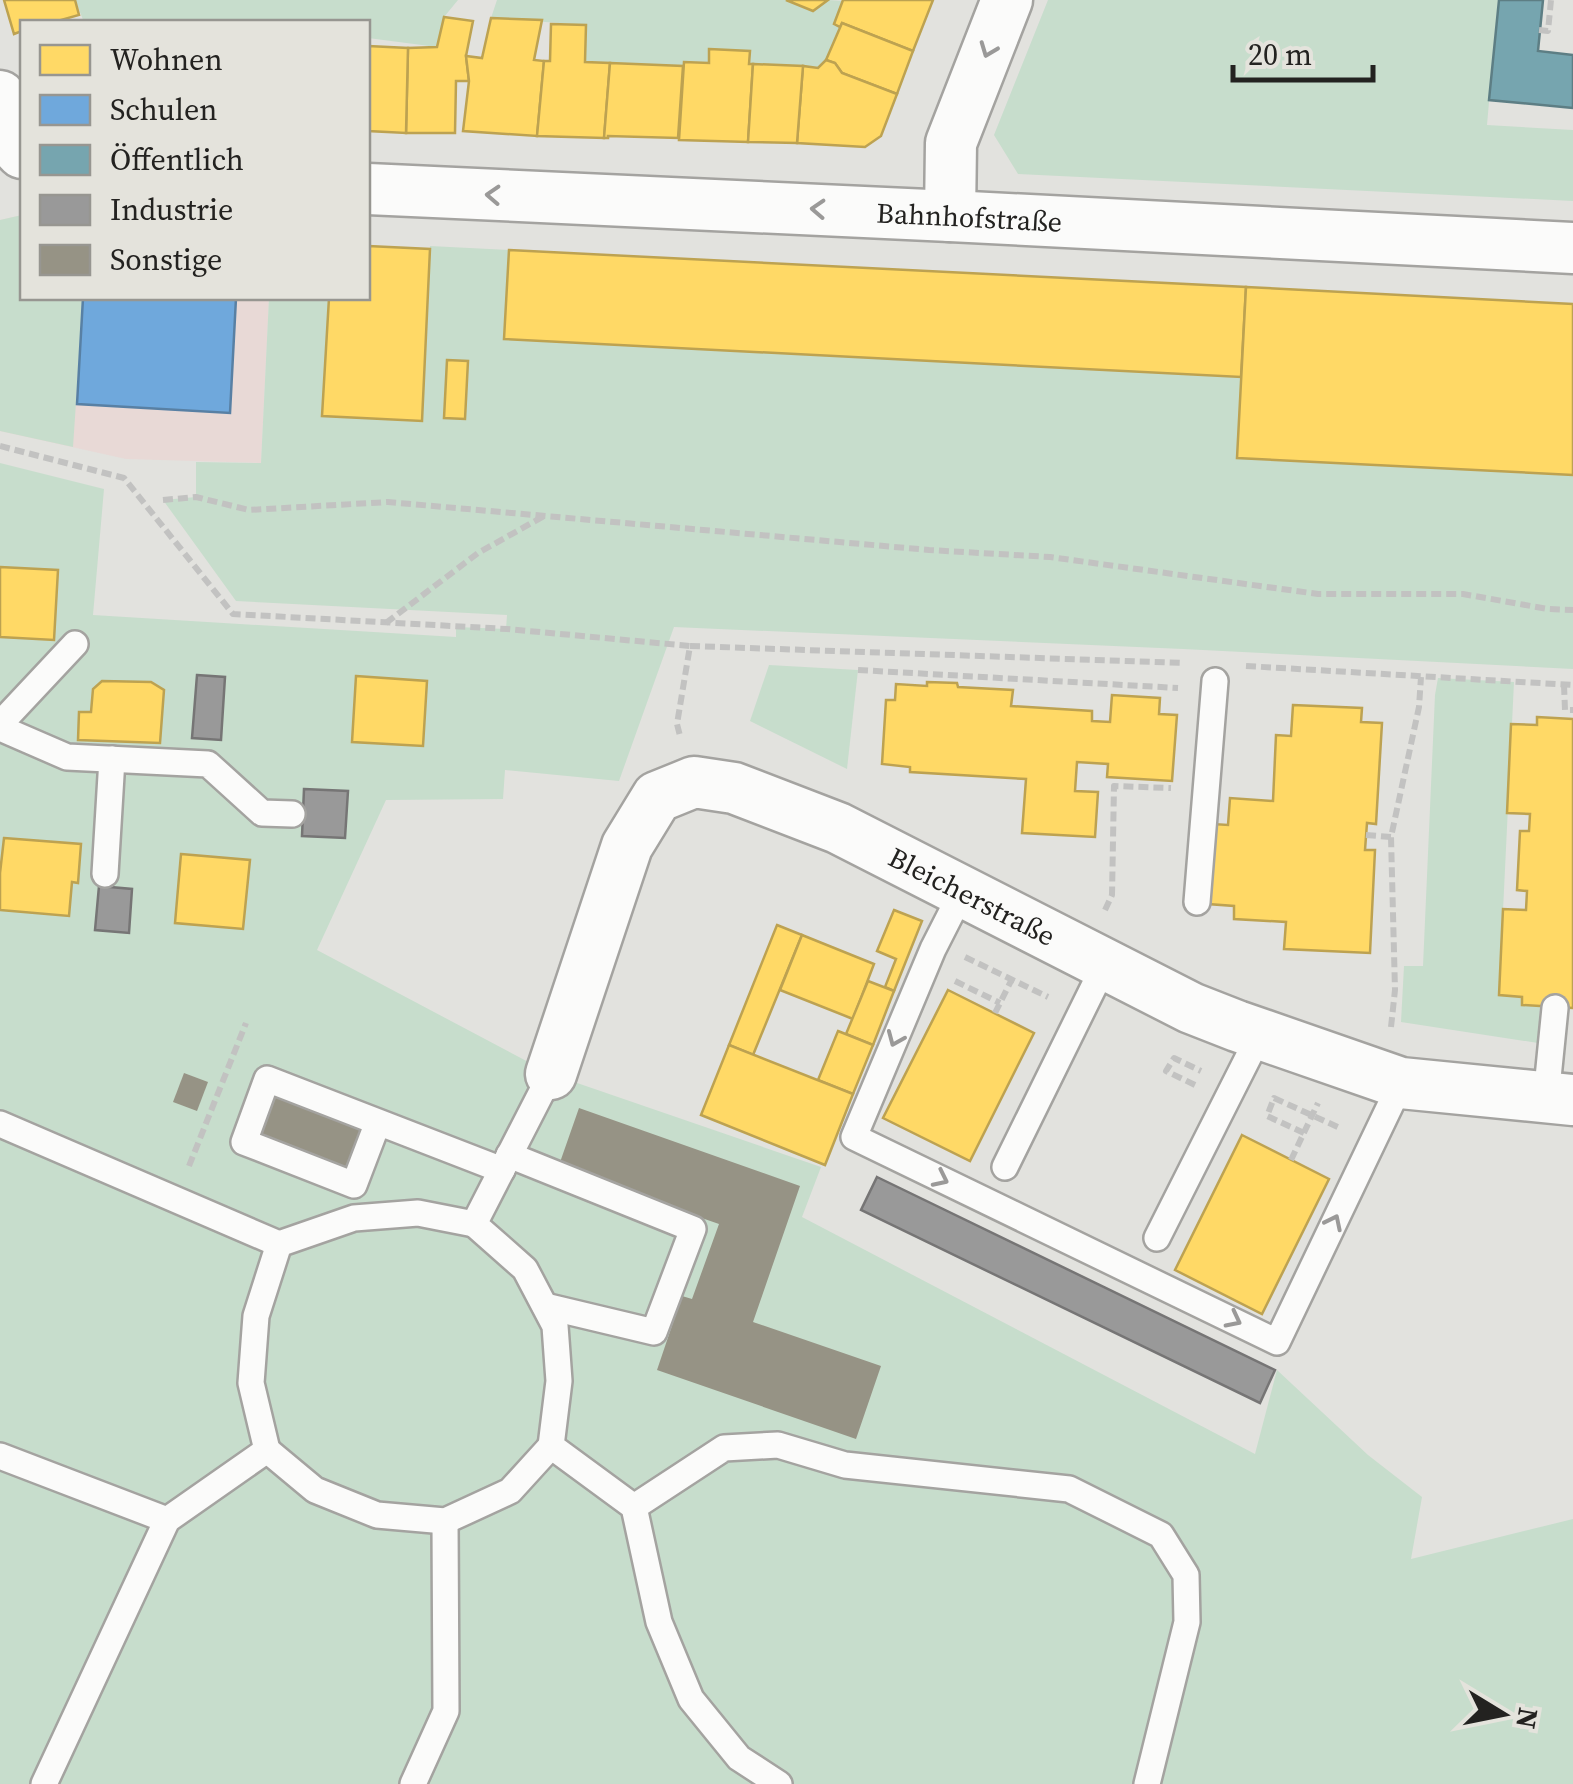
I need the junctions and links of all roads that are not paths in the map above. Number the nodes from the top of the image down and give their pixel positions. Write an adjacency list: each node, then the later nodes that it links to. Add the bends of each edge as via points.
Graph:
1 (1008, 0): 5 (street, one-way to 5, via 951,143)
2 (0, 96): 3 (street)
3 (20, 151)
4 (370, 189): 5 (street, Bahnhofstraße, one-way to 4)
5 (950, 216): 6 (street, Bahnhofstraße)
6 (1573, 248)
7 (75, 644): 9 (lane)
8 (1215, 675): 14 (lane)
9 (0, 726): 10 (lane, via 67,757)
10 (112, 760): 11 (lane, via 208,764 262,813); 12 (lane)
11 (292, 814)
12 (105, 874)
13 (963, 890): 15 (street, Bleicherstraße); 18 (street, Bleicherstraße, via 838,828 734,788 694,782 657,797 627,846); 19 (lane, one-way to 19, via 854,1137 1277,1342)
14 (1197, 902)
15 (1105, 964): 17 (street, Bleicherstraße); 24 (lane)
16 (1555, 1008): 20 (lane)
17 (1260, 1034): 19 (street, Bleicherstraße); 26 (lane)
18 (552, 1074): 23 (lane)
19 (1401, 1083): 20 (street, Bleicherstraße)
20 (1560, 1099)
21 (378, 1122): 21 (lane, via 268,1079 244,1142 354,1184); 23 (lane)
22 (0, 1124): 27 (lane)
23 (506, 1162): 25 (lane); 28 (lane, via 694,1228 654,1332)
24 (1005, 1167)
25 (474, 1224): 27 (lane, via 418,1213 354,1218); 28 (lane, via 525,1268)
26 (1157, 1238)
27 (279, 1244): 30 (lane, via 256,1316 251,1383)
28 (546, 1306): 29 (lane, via 556,1326 559,1381)
29 (551, 1446): 32 (lane); 34 (lane, via 510,1491)
30 (267, 1450): 33 (lane); 34 (lane, via 330,1496 378,1515)
31 (0, 1456): 33 (lane)
32 (634, 1507): 37 (lane, via 659,1622 691,1699 739,1758); 38 (lane, via 724,1448 778,1445 845,1465 1069,1489 1161,1535 1186,1575 1187,1622)
33 (168, 1520): 35 (lane)
34 (446, 1521): 36 (lane, via 446,1711)
35 (44, 1784)
36 (414, 1784)
37 (780, 1784)
38 (1147, 1784)

